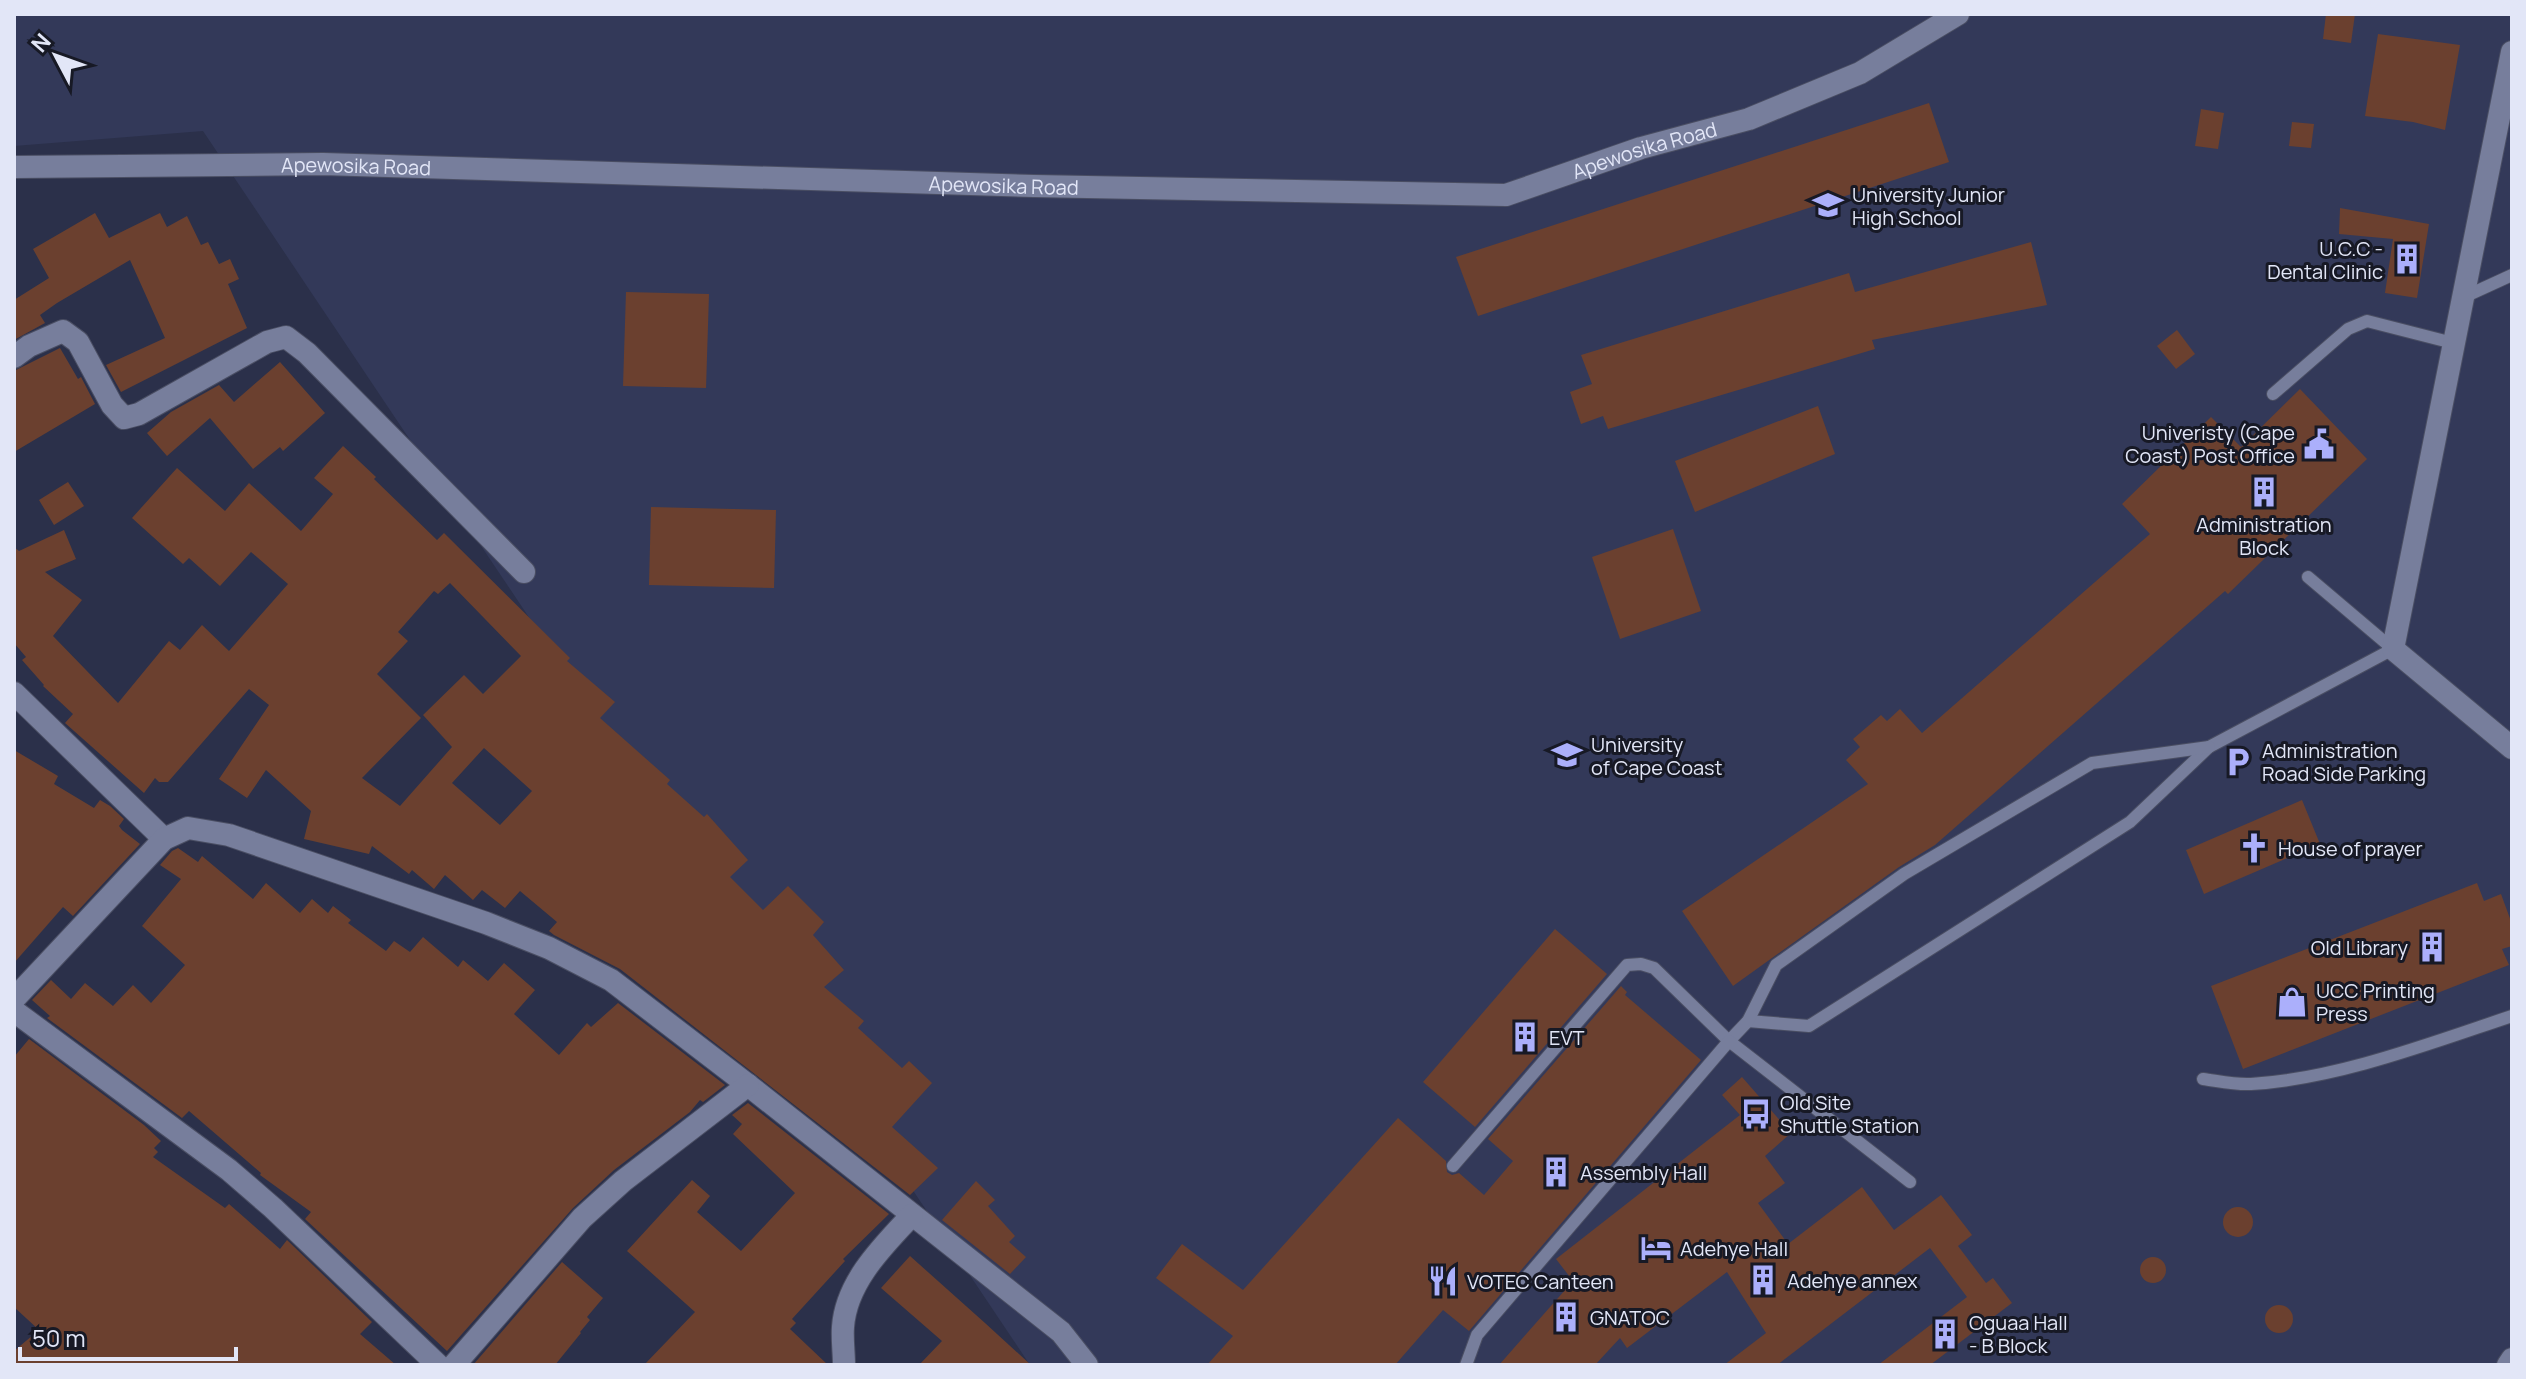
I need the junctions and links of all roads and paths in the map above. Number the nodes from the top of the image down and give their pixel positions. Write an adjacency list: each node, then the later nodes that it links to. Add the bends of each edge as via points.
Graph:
1 (1958, 14): 3 (street, Apewosika Road, via 1860,73 1763,113 1506,195 323,164)
2 (2512, 52): 5 (street)
3 (14, 167)
4 (2512, 275): 5 (lane)
5 (2464, 297): 6 (street)
6 (2453, 343): 8 (lane, via 2367,321 2348,329); 11 (street)
7 (14, 357): 9 (street, via 63,331 78,342 124,418 267,342 286,337)
8 (2273, 394)
9 (524, 572)
10 (2308, 577): 11 (lane)
11 (2393, 649): 13 (lane); 14 (street)
12 (14, 693): 15 (street)
13 (2209, 747): 19 (lane, via 2130,822 1809,1026); 19 (lane, via 2092,763 1904,874 1776,965)
14 (2512, 748)
15 (164, 839): 16 (street); 22 (street, via 188,828 229,835 549,948 611,980)
16 (14, 999)
17 (14, 1011): 27 (street, via 229,1170)
18 (2512, 1016): 21 (lane, via 2304,1078 2248,1084)
19 (1748, 1021): 20 (lane)
20 (1729, 1041): 23 (lane, via 1654,968 1627,965); 24 (lane); 31 (lane, via 1477,1335)
21 (2203, 1079)
22 (748, 1085): 25 (street); 28 (street, via 582,1218)
23 (1453, 1166)
24 (1910, 1182)
25 (912, 1215): 29 (street, via 875,1254 854,1288 843,1325); 30 (street, via 1061,1332)
26 (2512, 1359): 32 (street)
27 (438, 1365)
28 (454, 1365)
29 (844, 1365)
30 (1087, 1365)
31 (1466, 1365)
32 (2508, 1365)

